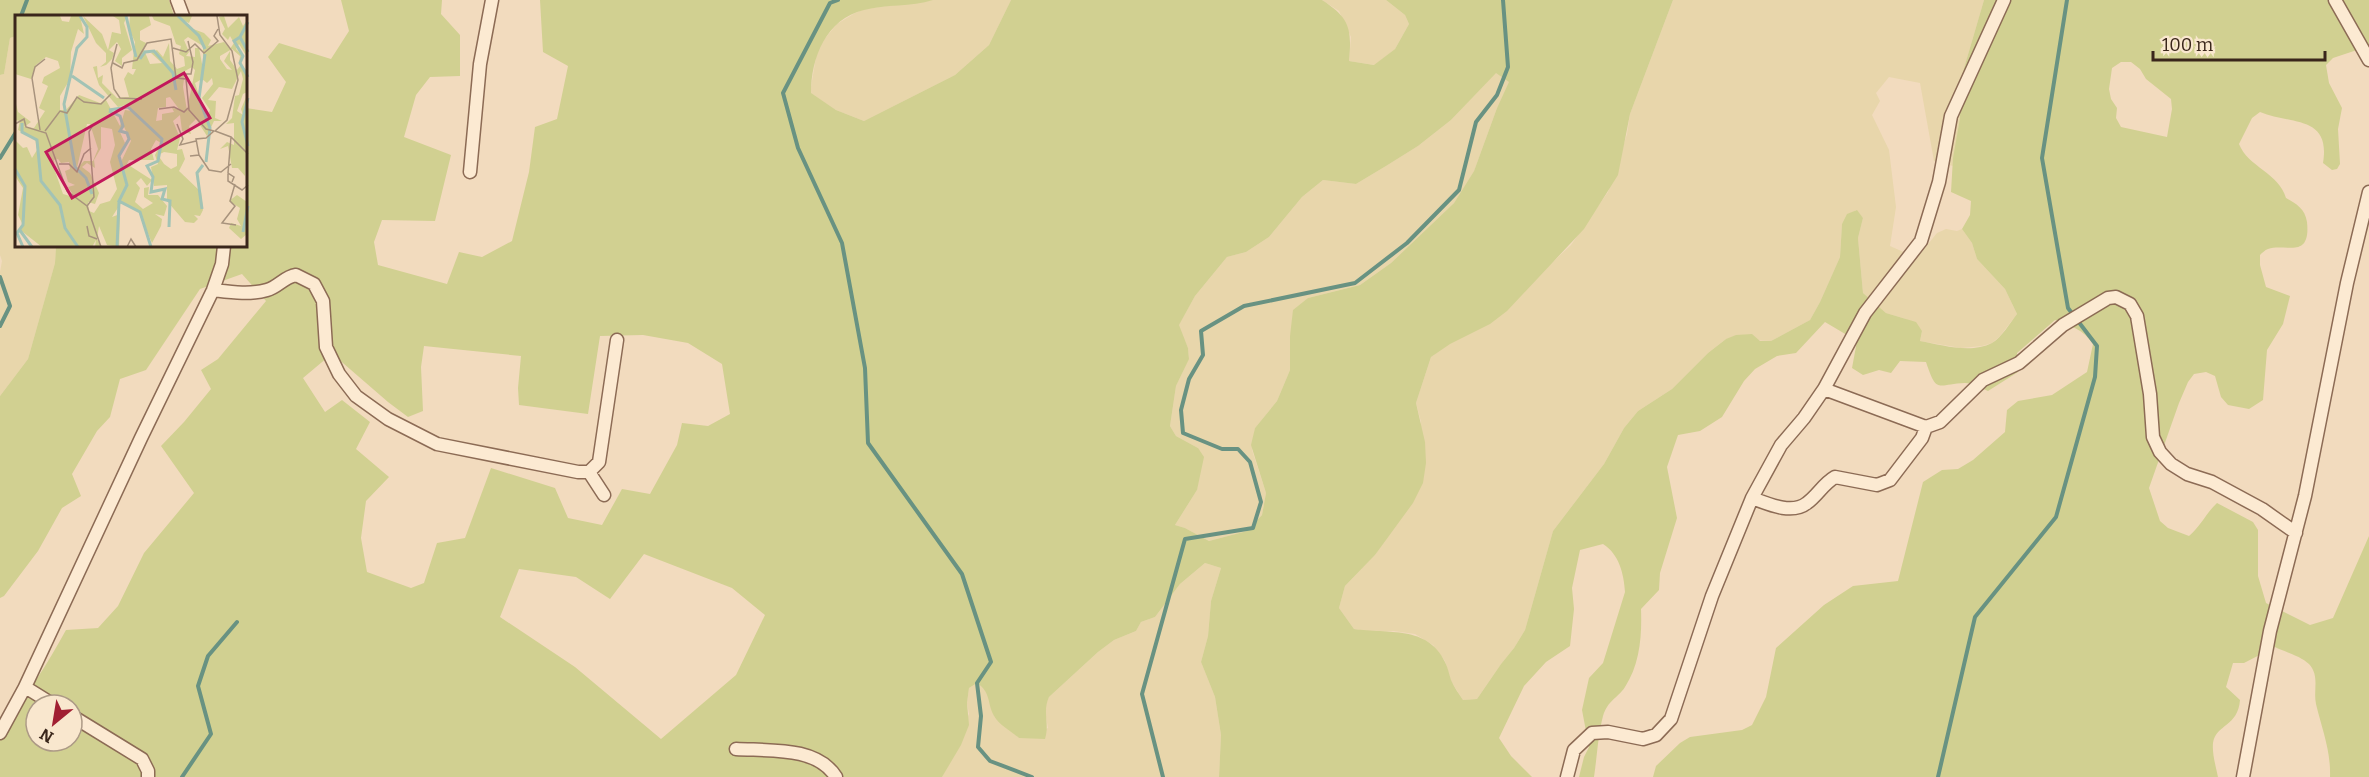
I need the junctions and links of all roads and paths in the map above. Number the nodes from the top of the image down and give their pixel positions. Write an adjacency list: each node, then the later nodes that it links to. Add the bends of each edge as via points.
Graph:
1 (177, 0): 5 (street)
2 (492, 0): 7 (street, via 480,64)
3 (2004, 0): 12 (street, via 1951,116 1939,182 1921,242 1865,313)
4 (2335, 0): 6 (street)
5 (183, 15)
6 (2369, 60)
7 (470, 172)
8 (2369, 192): 17 (street)
9 (224, 248): 10 (street)
10 (213, 290): 14 (street, via 268,290 296,275 314,284 323,301 326,347 339,374 356,396 388,419 437,444); 18 (street)
11 (617, 340): 14 (street, via 599,462)
12 (1824, 389): 13 (street); 16 (street, via 1781,445)
13 (1926, 427): 16 (street, via 1890,480 1877,485 1835,477 1799,507 1774,507); 17 (street, via 1940,422 1983,380 2019,363 2063,325 2116,297 2130,304 2137,316 2153,437 2160,452 2187,474 2237,495)
14 (589, 472): 15 (street)
15 (604, 495)
16 (1752, 498): 25 (street, via 1712,596 1671,719 1656,735 1642,739 1592,733 1574,750)
17 (2296, 532): 26 (street, via 2270,631)
18 (25, 687): 19 (street); 21 (street)
19 (35, 693)
20 (84, 723): 23 (street, via 142,759)
21 (0, 733)
22 (736, 749): 24 (street, via 794,752 820,761)
23 (148, 777)
24 (836, 777)
25 (1568, 777)
26 (2243, 777)

